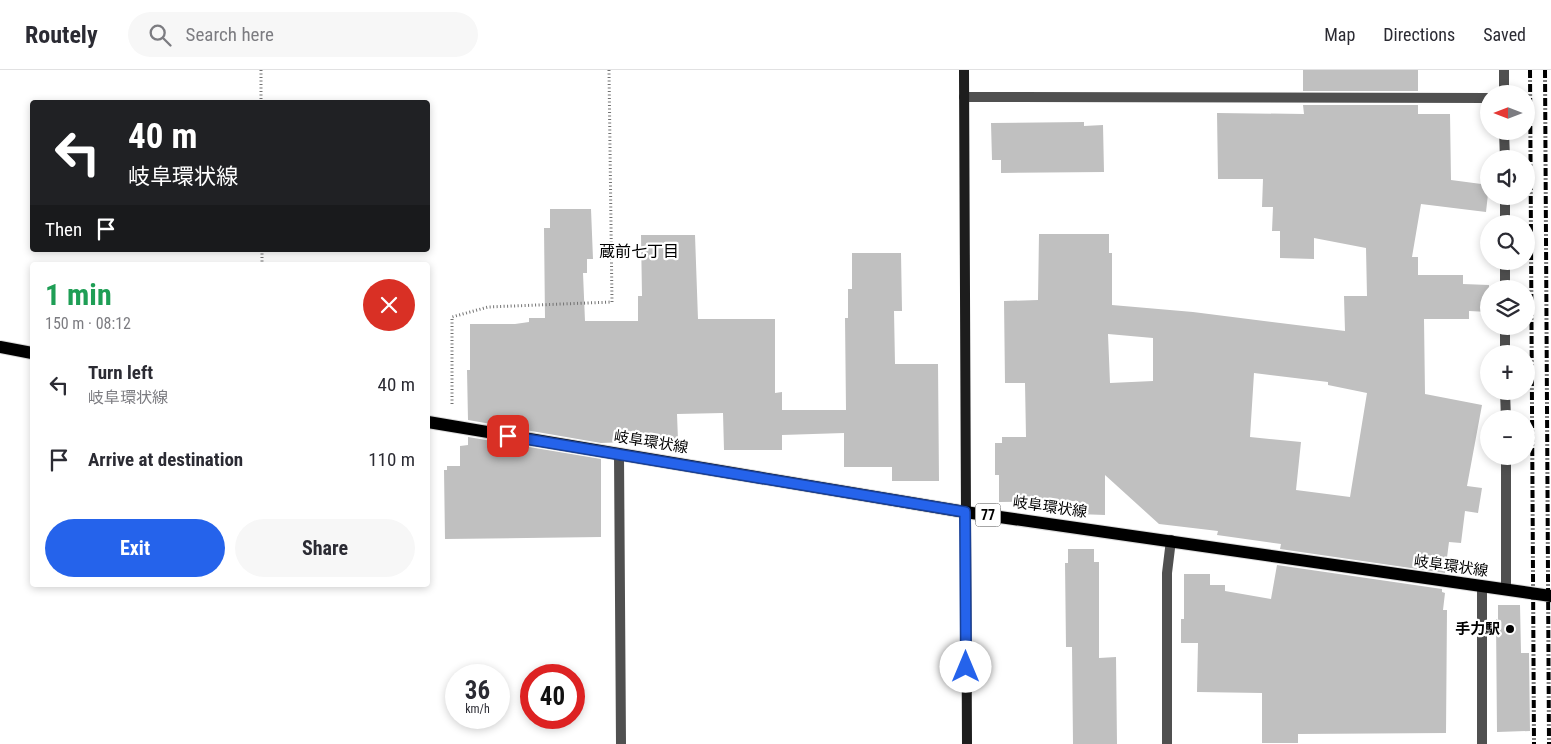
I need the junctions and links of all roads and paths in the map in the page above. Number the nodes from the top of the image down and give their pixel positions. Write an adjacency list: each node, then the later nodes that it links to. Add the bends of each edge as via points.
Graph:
1 (261, 70): 8 (path)
2 (609, 70): 12 (path, via 612,302 488,307 452,318)
3 (964, 70): 6 (street)
4 (1504, 70): 5 (street)
5 (1504, 85)
6 (964, 97): 7 (street); 15 (street)
7 (1480, 98)
8 (261, 100)
9 (0, 347): 10 (main road)
10 (30, 353)
11 (430, 422): 12 (main road, 岐阜環状線 / 77)
12 (452, 427): 13 (main road, 岐阜環状線 / 77)
13 (618, 454): 15 (main road, 岐阜環状線 / 77); 20 (street)
14 (1506, 465): 18 (street)
15 (965, 512): 16 (main road, 岐阜環状線 / 77); 21 (street)
16 (1171, 540): 17 (main road, 岐阜環状線 / 77); 22 (street, via 1167,573)
17 (1482, 587): 18 (main road, 岐阜環状線 / 77); 23 (street)
18 (1506, 590): 19 (main road, 岐阜環状線 / 77)
19 (1551, 596)
20 (621, 744)
21 (967, 744)
22 (1166, 744)
23 (1482, 744)

